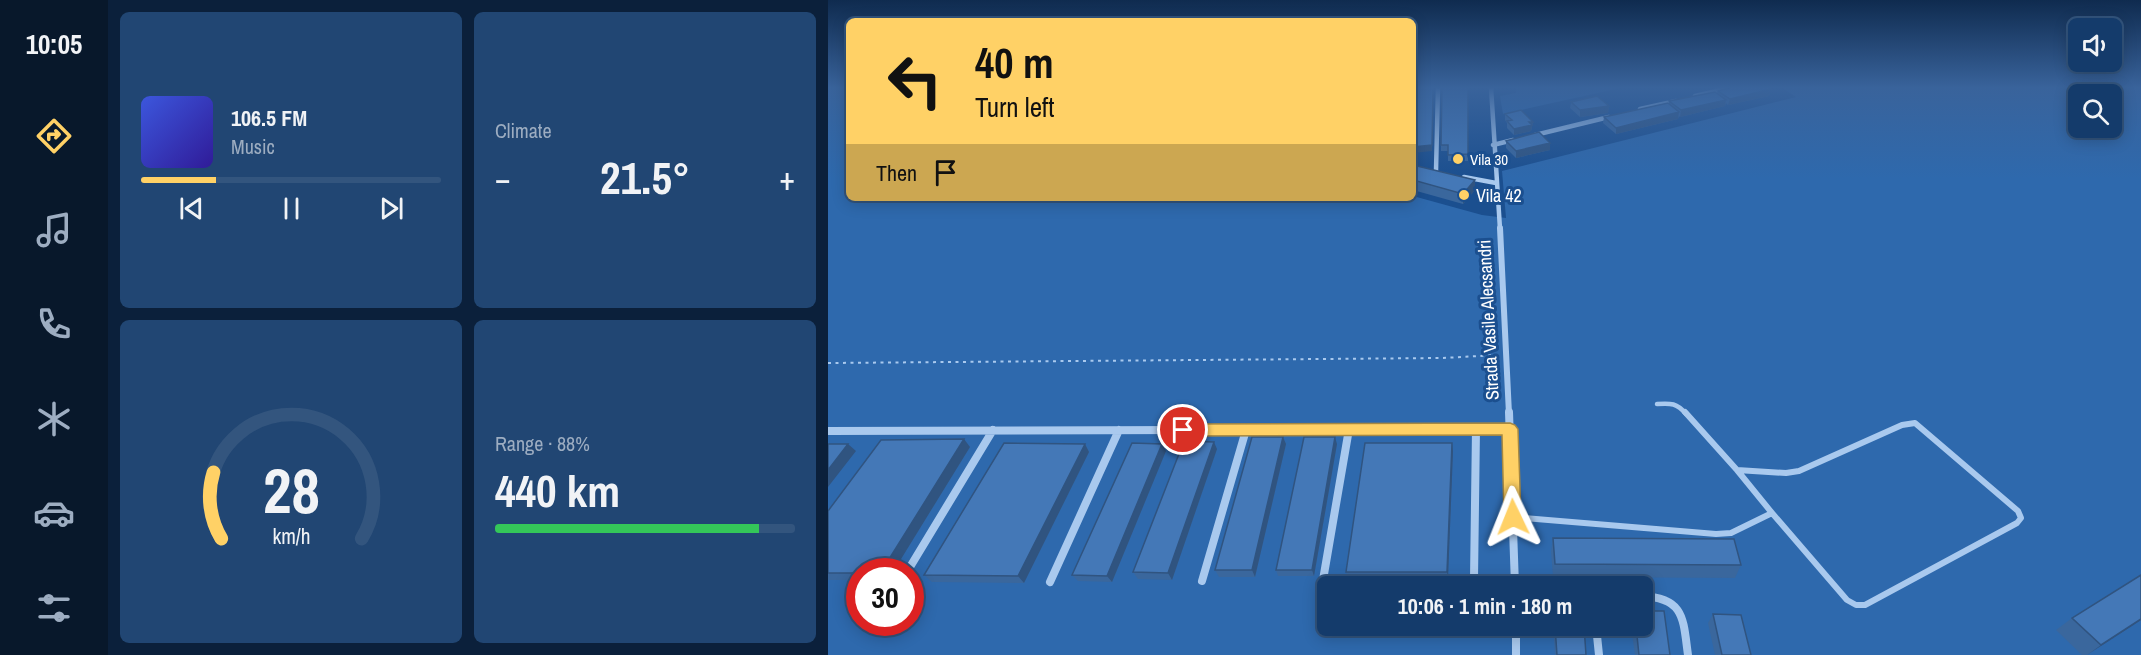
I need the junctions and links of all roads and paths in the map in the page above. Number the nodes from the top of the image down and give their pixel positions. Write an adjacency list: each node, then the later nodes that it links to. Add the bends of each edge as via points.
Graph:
1 (1437, 118): 8 (street)
2 (1492, 118): 6 (street, Strada Vasile Alecsandri)
3 (1604, 118): 4 (street)
4 (1527, 136)
5 (1516, 139): 6 (street)
6 (1493, 145): 11 (street, Strada Vasile Alecsandri)
7 (1424, 168): 8 (street)
8 (1436, 171): 9 (street)
9 (1445, 173)
10 (1455, 175): 11 (street)
11 (1496, 183): 12 (street, Strada Vasile Alecsandri)
12 (1508, 354): 13 (path, via 1443,358); 17 (street, Strada Vasile Alecsandri)
13 (828, 363)
14 (1658, 404): 24 (lane, via 1679,406)
15 (1349, 429): 16 (street); 20 (street); 28 (street)
16 (1476, 429): 17 (street); 29 (street)
17 (1510, 429): 26 (street, Strada Vasile Alecsandri)
18 (993, 430): 19 (street); 22 (street); 27 (street)
19 (1119, 430): 20 (street); 32 (street)
20 (1246, 430): 31 (street)
21 (828, 431): 22 (street)
22 (891, 431): 23 (street)
23 (884, 440)
24 (1737, 470): 25 (lane); 25 (lane, via 1799,471 1902,424 1915,423 2018,511 2021,518 1875,600 1856,605 1847,600)
25 (1772, 513): 26 (lane, via 1731,533 1716,534)
26 (1513, 517): 30 (street, Strada Vasile Alecsandri)
27 (915, 558)
28 (1324, 576)
29 (1474, 576)
30 (1515, 576)
31 (1202, 581)
32 (1050, 582)
33 (1653, 596): 38 (street, via 1665,597 1674,603)
34 (1516, 636): 36 (street)
35 (1597, 636): 37 (street)
36 (1516, 655)
37 (1599, 655)
38 (1689, 655)

